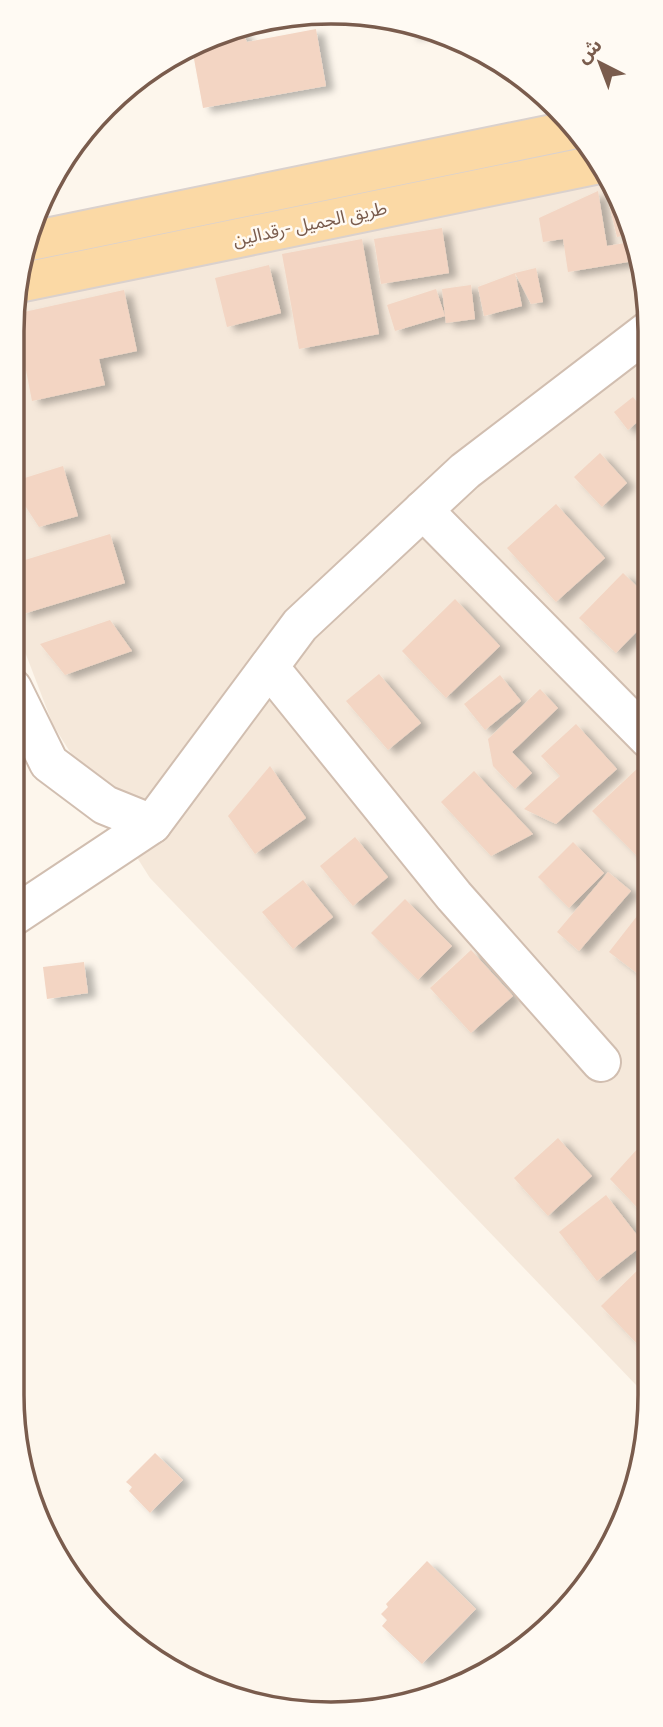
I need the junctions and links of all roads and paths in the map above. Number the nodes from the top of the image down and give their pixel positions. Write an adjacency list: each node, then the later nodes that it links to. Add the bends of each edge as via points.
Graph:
1 (564, 132): 3 (main road)
2 (590, 166): 4 (main road, طريق الجميل -رقدالين)
3 (39, 239)
4 (29, 281)
5 (638, 339): 6 (street, via 465,471)
6 (423, 510): 7 (street, via 300,625); 9 (street)
7 (269, 667): 10 (street); 12 (street, via 454,896)
8 (24, 712): 10 (street, via 49,763 105,805)
9 (638, 729)
10 (152, 824): 11 (street)
11 (24, 908)
12 (601, 1062)

